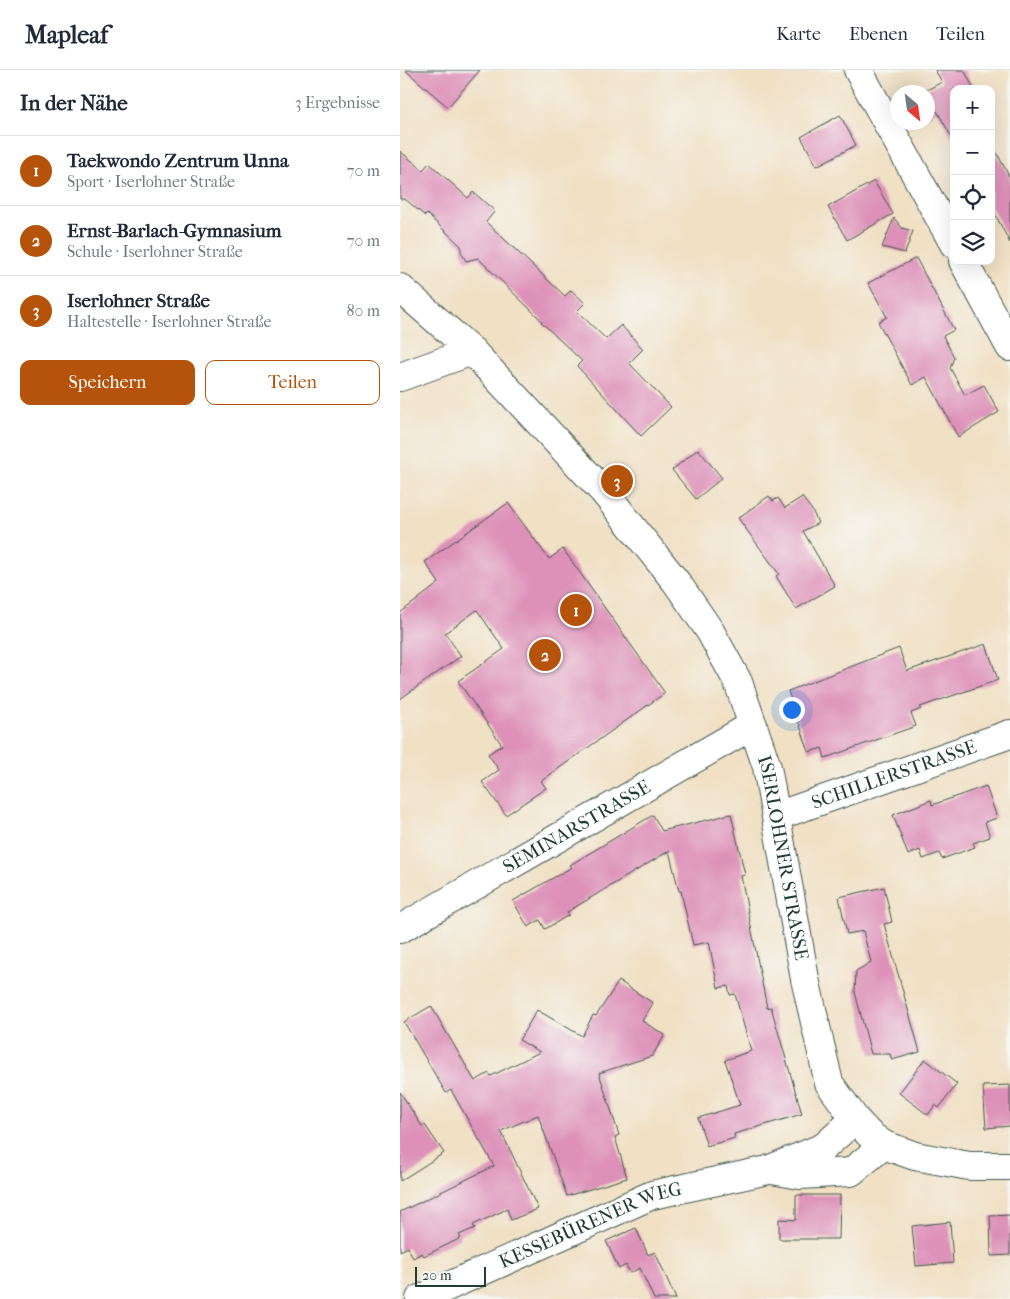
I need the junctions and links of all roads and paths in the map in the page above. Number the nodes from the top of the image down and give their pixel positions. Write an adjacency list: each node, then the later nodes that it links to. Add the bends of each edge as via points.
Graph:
1 (858, 70): 2 (main road)
2 (950, 237)
3 (965, 265): 5 (main road)
4 (400, 288): 6 (main road, ISERLOHNER STRASSE)
5 (1010, 347)
6 (472, 351): 7 (main road); 8 (main road, ISERLOHNER STRASSE, via 604,492 677,583 710,631 738,682)
7 (400, 377)
8 (753, 725): 10 (main road, ISERLOHNER STRASSE, via 767,767); 11 (main road, SEMINARSTRASSE)
9 (1010, 734): 10 (main road, SCHILLERSTRASSE)
10 (777, 816): 12 (main road, ISERLOHNER STRASSE, via 805,979 829,1083)
11 (400, 929)
12 (855, 1119): 13 (main road, ISERLOHNER STRASSE); 15 (main road, KESSEBÜRENER WEG, via 824,1147)
13 (884, 1145): 14 (main road, ISERLOHNER STRASSE, via 915,1156 969,1166); 15 (main road, KESSEBÜRENER WEG, via 851,1172 800,1174)
14 (1010, 1166)
15 (768, 1170): 16 (main road, KESSEBÜRENER WEG, via 652,1195)
16 (420, 1299)

